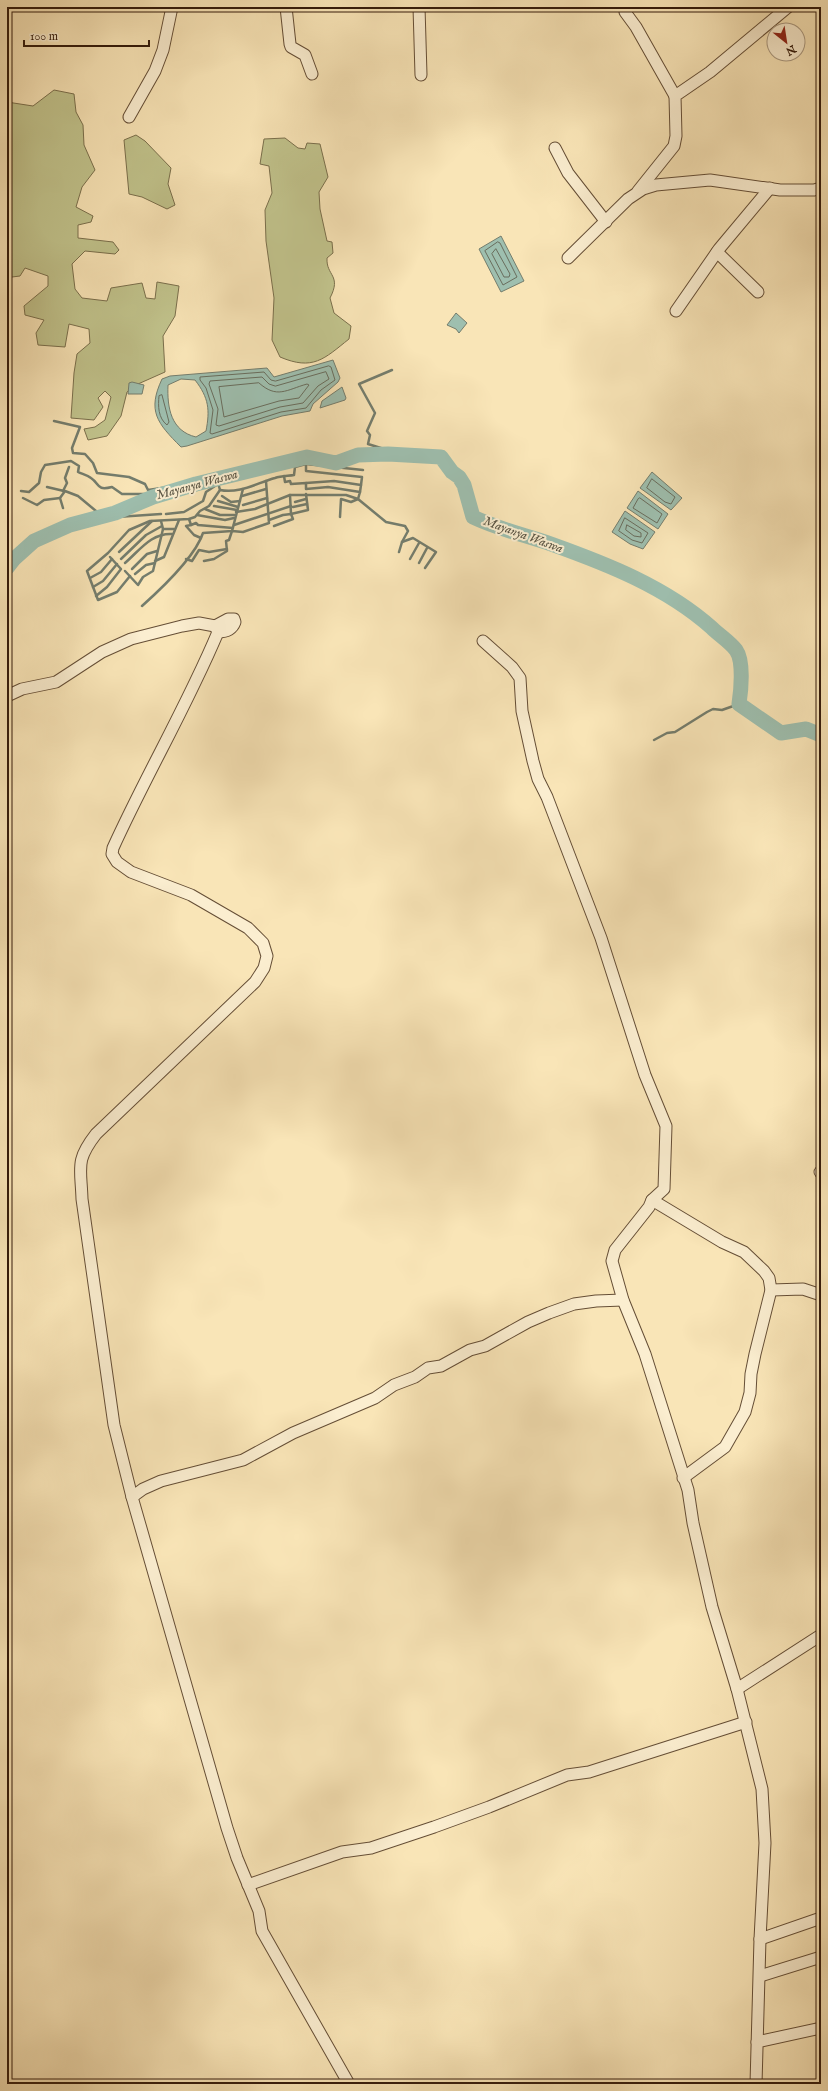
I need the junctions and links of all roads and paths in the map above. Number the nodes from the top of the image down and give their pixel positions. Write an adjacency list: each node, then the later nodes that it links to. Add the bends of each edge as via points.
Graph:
1 (172, 7): 9 (street, via 161,57)
2 (286, 7): 6 (street, via 291,47 305,55)
3 (418, 7): 7 (street)
4 (626, 7): 8 (street, via 625,12 636,26)
5 (788, 7): 8 (street, via 710,72)
6 (312, 74)
7 (421, 75)
8 (675, 96): 13 (street, via 674,146)
9 (129, 117)
10 (555, 148): 14 (street, via 568,173)
11 (770, 188): 12 (street); 13 (street, via 710,180 656,184); 15 (street)
12 (821, 188)
13 (636, 193): 14 (street)
14 (606, 222): 16 (street)
15 (717, 252): 17 (street); 18 (street)
16 (568, 258)
17 (758, 292)
18 (676, 311)
19 (483, 641): 21 (street, via 512,667 520,678 522,711 538,779 601,938 645,1075 666,1126 664,1189)
20 (7, 696): 26 (street, via 22,689 56,682 102,652 132,639 194,624 216,629 174,726 131,808 112,854 117,862 131,872 191,895 248,928 263,943 266,962 261,974 238,1000 96,1134 82,1154 81,1162 82,1199 114,1425)
21 (652, 1200): 22 (street, via 751,1258 769,1278); 24 (street, via 615,1250 612,1261)
22 (771, 1290): 23 (street, via 802,1289); 25 (street, via 744,1412 725,1447)
23 (821, 1295)
24 (623, 1300): 25 (street, via 647,1360); 26 (street, via 574,1304 549,1313 441,1366 428,1368 375,1398 293,1433 243,1460 161,1481)
25 (683, 1478): 28 (street, via 688,1490 712,1607)
26 (132, 1497): 30 (street, via 227,1828)
27 (821, 1634): 28 (street)
28 (737, 1689): 29 (street)
29 (746, 1722): 30 (street, via 589,1772 567,1775 434,1827 371,1848 342,1852); 32 (street, via 762,1789 765,1816)
30 (248, 1885): 37 (street, via 259,1911 262,1931)
31 (821, 1918): 32 (street)
32 (760, 1939): 34 (street)
33 (821, 1957): 34 (street)
34 (760, 1976): 36 (street)
35 (821, 2028): 36 (street)
36 (757, 2042): 38 (street)
37 (349, 2084)
38 (756, 2084)

